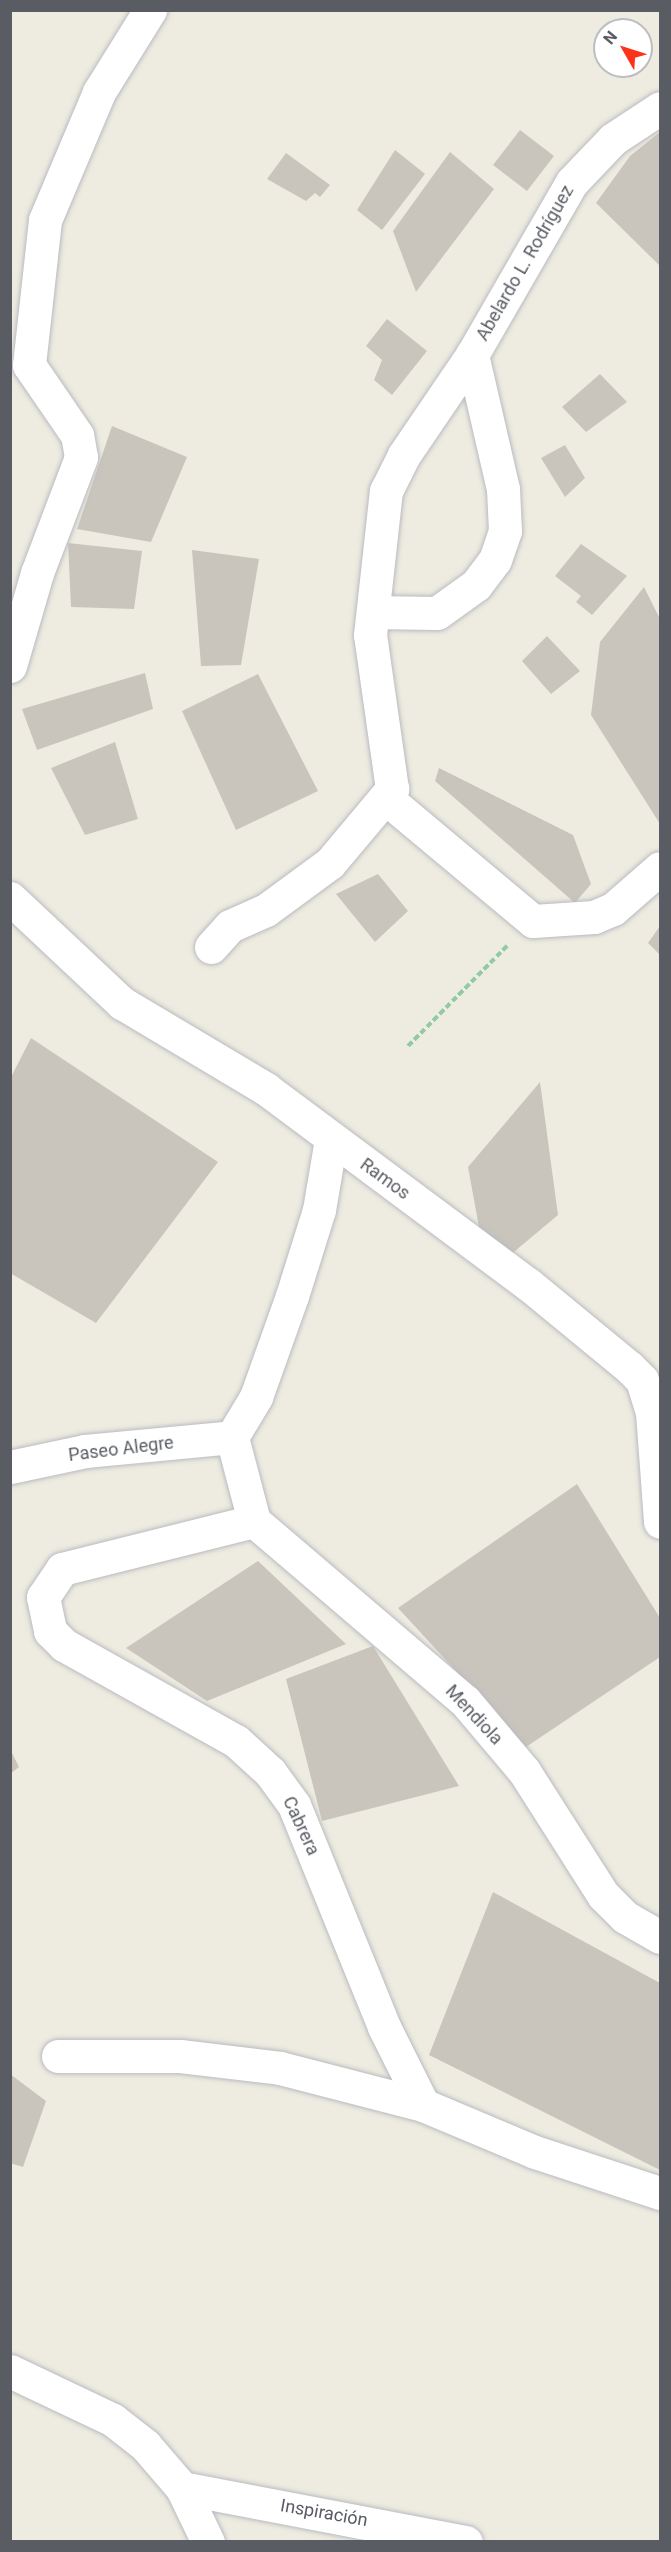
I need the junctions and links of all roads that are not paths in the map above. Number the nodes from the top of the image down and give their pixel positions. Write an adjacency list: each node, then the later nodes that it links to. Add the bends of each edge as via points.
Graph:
1 (150, 10): 5 (street, via 99,92 45,220 29,365 77,435 81,456 37,573)
2 (660, 108): 3 (street, Abelardo L. Rodríguez, via 614,138 572,182)
3 (472, 355): 4 (street, via 404,455 386,491); 4 (street, Abelardo L. Rodríguez, via 503,489 505,531 495,560 476,585 437,613)
4 (373, 612): 6 (street, via 372,668 393,780)
5 (10, 666)
6 (387, 799): 7 (street, via 533,921 604,913); 9 (street, via 306,884 230,926)
7 (660, 868)
8 (10, 898): 10 (street, Ramos, via 122,1003 266,1089)
9 (211, 946)
10 (331, 1139): 11 (street, via 319,1210 292,1296 256,1397); 14 (street, Ramos, via 528,1284 642,1380 652,1412)
11 (232, 1437): 12 (street, Paseo Alegre, via 85,1451); 13 (street)
12 (10, 1467)
13 (254, 1521): 15 (street, Mendiola, via 465,1701 524,1771 603,1895 625,1917); 17 (street, Cabrera, via 62,1569 43,1597 43,1616 64,1645 227,1735 270,1772 294,1805 384,2027)
14 (660, 1522)
15 (660, 1937)
16 (58, 2055): 17 (street, via 180,2055 280,2068)
17 (423, 2104): 18 (street, via 535,2152)
18 (660, 2193)
19 (10, 2371): 20 (street, via 113,2420 145,2445)
20 (182, 2488): 21 (street); 22 (street, Inspiración)
21 (208, 2541)
22 (465, 2541)

